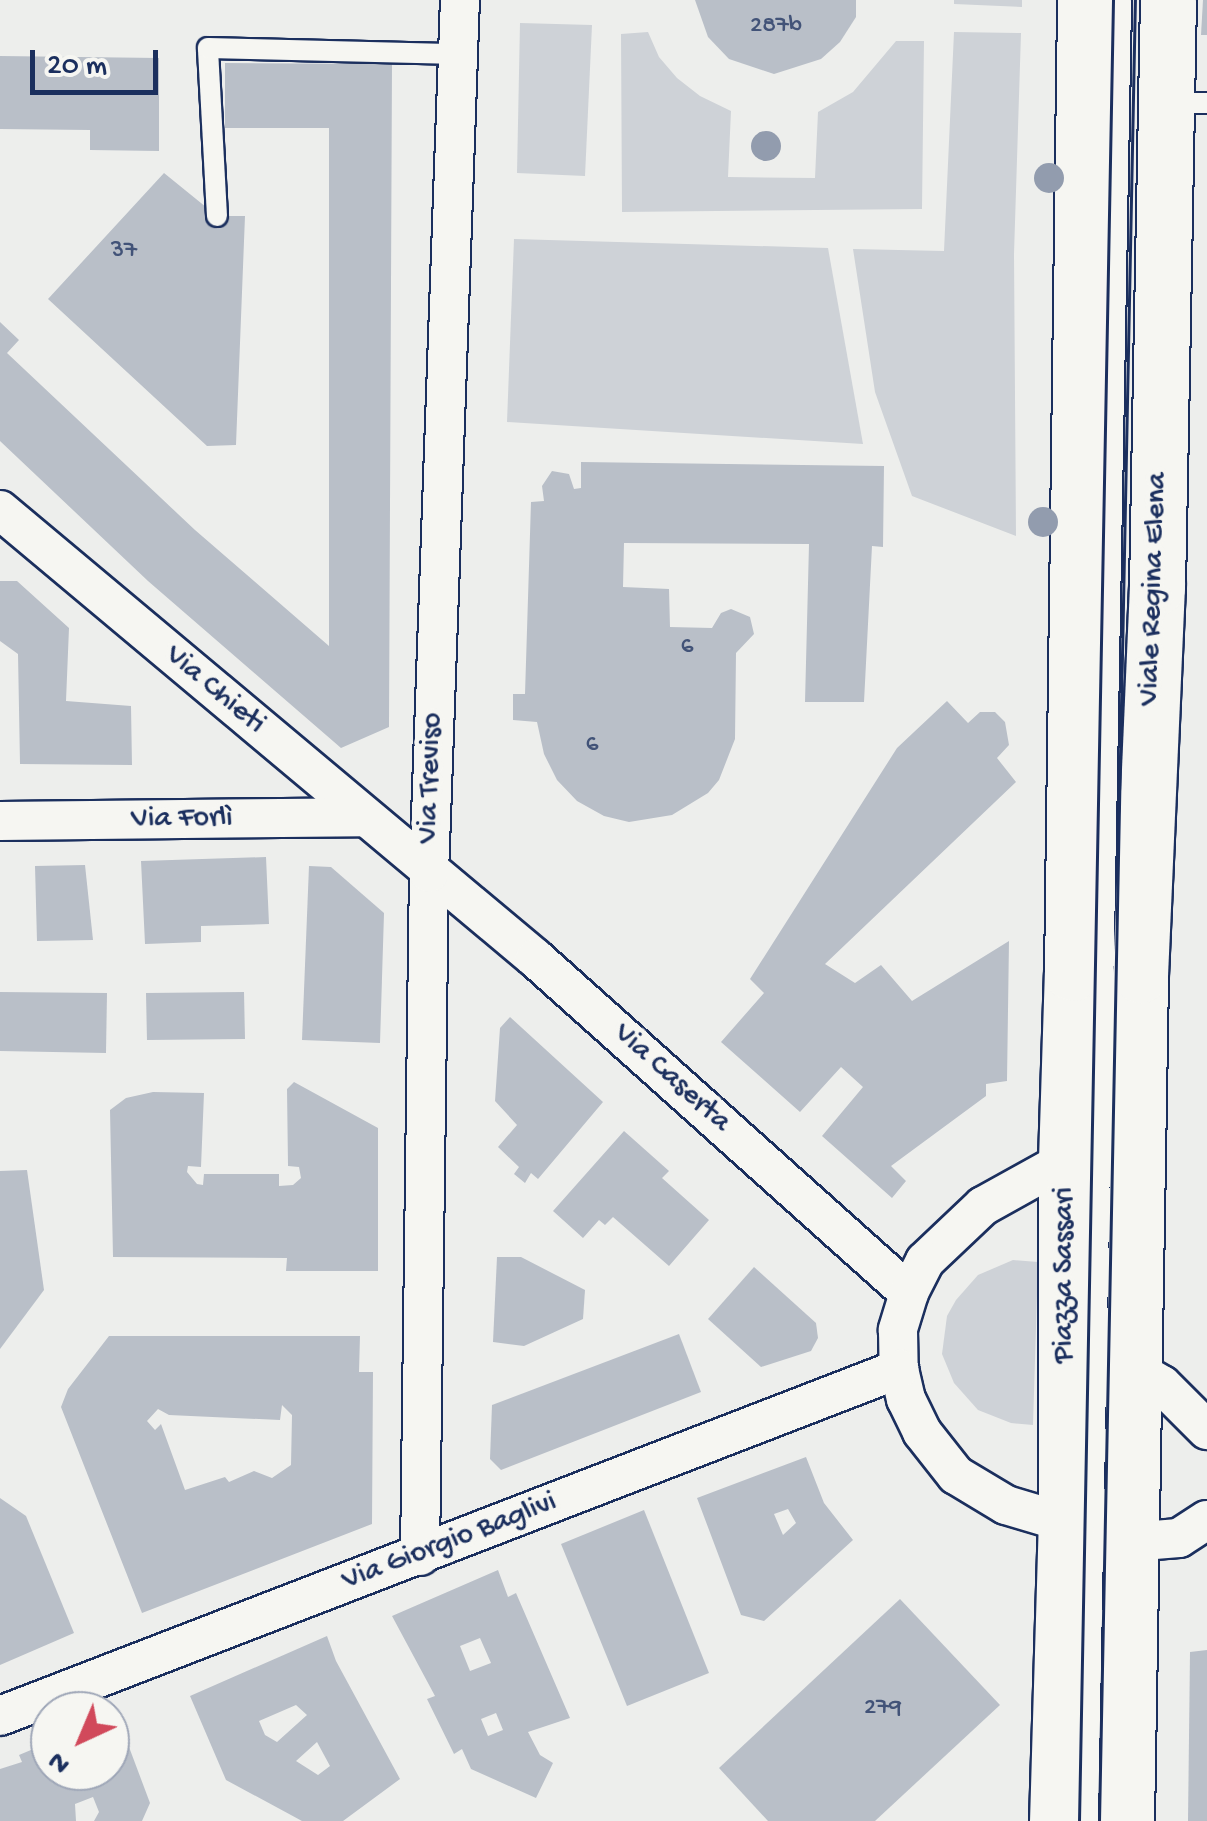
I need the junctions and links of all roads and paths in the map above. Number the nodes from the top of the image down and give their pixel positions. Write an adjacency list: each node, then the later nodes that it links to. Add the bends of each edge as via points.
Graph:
1 (460, 0): 5 (street, Via Treviso)
2 (1085, 0): 12 (main road)
3 (1121, 0): 12 (lane, Viale Regina Elena)
4 (1168, 0): 6 (main road, Viale Regina Elena)
5 (460, 54): 7 (lane, via 208,48); 11 (street, Via Treviso)
6 (1186, 103): 12 (main road, Viale Regina Elena, via 1157,587)
7 (218, 216)
8 (0, 510): 9 (street, Via Chieti)
9 (363, 818): 10 (street, Via Forlì); 11 (street, Via Chieti)
10 (0, 821)
11 (428, 872): 13 (street, Via Caserta, via 535,958); 19 (street, Via Treviso)
12 (1101, 1168): 13 (street, Piazza Sassari, via 1014,1185 938,1246); 15 (main road, Piazza Sassari); 15 (main road, Piazza Sassari)
13 (908, 1293): 14 (street, Piazza Sassari, via 898,1330)
14 (898, 1369): 18 (street, Piazza Sassari, via 922,1432 956,1475 1006,1506); 19 (street, Via Giorgio Baglivi)
15 (1099, 1375): 16 (street, via 1162,1385); 18 (main road, Piazza Sassari)
16 (1207, 1430)
17 (1207, 1520): 18 (street, Piazza Sassari, via 1179,1538)
18 (1097, 1534): 21 (main road); 22 (lane); 23 (main road)
19 (420, 1556): 20 (street, Via Giorgio Baglivi)
20 (0, 1716)
21 (1057, 1821)
22 (1088, 1821)
23 (1126, 1821)

